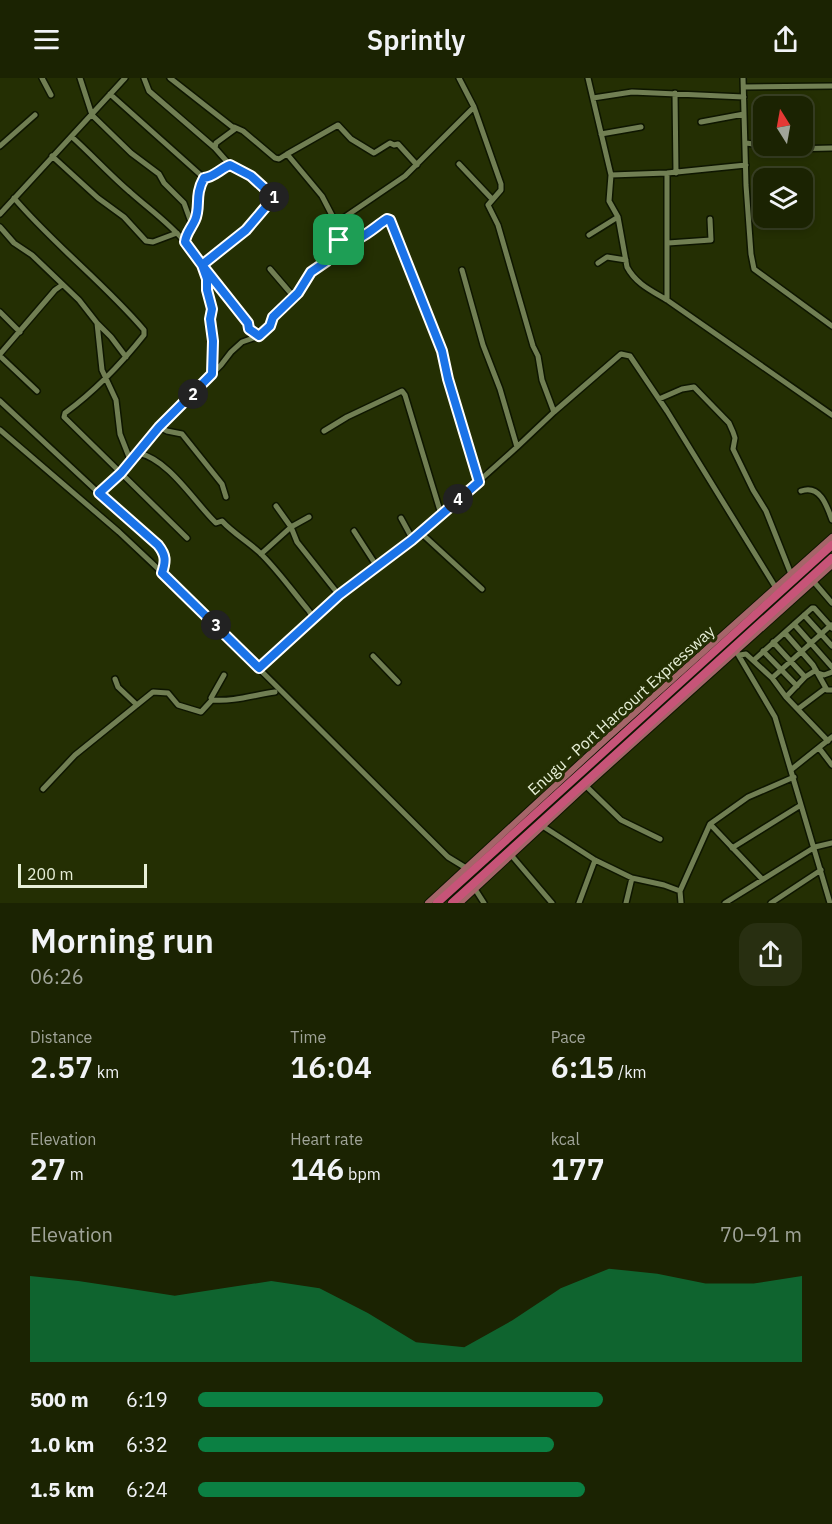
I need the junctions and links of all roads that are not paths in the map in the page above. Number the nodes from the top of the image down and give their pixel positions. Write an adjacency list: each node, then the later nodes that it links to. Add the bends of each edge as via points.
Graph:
1 (42, 78): 13 (street)
2 (80, 78): 19 (street)
3 (125, 78): 12 (street)
4 (144, 78): 28 (street, via 149,91)
5 (170, 78): 21 (street)
6 (459, 78): 16 (street)
7 (588, 78): 15 (street)
8 (744, 78): 10 (street)
9 (832, 86): 10 (street)
10 (744, 87): 14 (street)
11 (675, 93): 14 (street); 15 (street, via 632,92); 37 (street)
12 (110, 94): 19 (street); 40 (street)
13 (51, 95)
14 (744, 97): 17 (street)
15 (593, 98): 23 (street)
16 (474, 107): 35 (street); 42 (street, via 501,184 501,190)
17 (744, 114): 20 (street); 26 (street)
18 (35, 115): 25 (street)
19 (92, 115): 24 (street); 47 (street, via 159,174 184,203)
20 (701, 122)
21 (233, 126): 28 (street, via 235,130 219,139); 31 (street, via 275,158)
22 (641, 127): 23 (street)
23 (601, 134): 39 (street)
24 (72, 137): 32 (street); 49 (street)
25 (1, 143)
26 (746, 143): 27 (street); 36 (street)
27 (753, 144)
28 (215, 148): 34 (street)
29 (832, 148): 30 (street)
30 (813, 149)
31 (287, 154): 35 (street, via 338,125 351,139 374,153 390,143 398,144); 46 (street, via 322,196)
32 (52, 156): 41 (street); 49 (street, via 124,217 146,241)
33 (459, 164): 42 (street)
34 (230, 165): 40 (street); 56 (street, via 251,176 274,197 246,230)
35 (417, 165): 46 (street, via 378,197)
36 (746, 165): 37 (street); 64 (street, via 754,268)
37 (676, 172): 38 (street)
38 (667, 173): 39 (street); 53 (street)
39 (611, 175): 44 (street, via 609,201)
40 (204, 178): 47 (street)
41 (14, 198): 43 (street); 68 (street, via 144,330)
42 (492, 199): 74 (street, via 488,205 498,225)
43 (0, 214)
44 (618, 217): 50 (street); 54 (street)
45 (710, 219): 53 (street, via 711,240)
46 (336, 223): 52 (street)
47 (192, 225): 51 (street)
48 (0, 227): 59 (street)
49 (177, 233): 51 (street)
50 (589, 235)
51 (185, 242): 56 (street)
52 (341, 243): 60 (street, via 327,261 311,272); 83 (street, via 390,220 442,351)
53 (668, 243): 61 (street)
54 (626, 260): 55 (street, via 607,257); 61 (street, via 636,280)
55 (598, 263)
56 (202, 265): 66 (street, via 249,329); 69 (street, via 212,309)
57 (270, 269): 60 (street)
58 (462, 270): 79 (street)
59 (62, 285): 63 (street); 65 (street)
60 (294, 297): 66 (street)
61 (668, 300): 75 (street)
62 (0, 312): 65 (street)
63 (97, 323): 68 (street); 70 (street)
64 (832, 326)
65 (20, 332): 67 (street)
66 (259, 336): 69 (street, via 242,342)
67 (0, 355): 71 (street)
68 (126, 357): 70 (street)
69 (212, 374): 76 (street)
70 (106, 378): 81 (street, via 116,400 120,434); 82 (street, via 64,417)
71 (37, 391)
72 (659, 399): 74 (street, via 625,354 617,356); 104 (street, via 694,387 729,423 734,435 733,449 770,521); 106 (street)
73 (0, 401): 85 (street)
74 (554, 412): 79 (street)
75 (832, 415)
76 (159, 427): 80 (street); 86 (street, via 182,434 222,484)
77 (0, 430): 103 (street)
78 (324, 432): 88 (street, via 402,391)
79 (517, 447): 83 (street)
80 (138, 453): 81 (street); 99 (street, via 151,457 216,523 222,521)
81 (131, 462): 82 (street)
82 (121, 473): 85 (street); 96 (street)
83 (479, 482): 88 (street)
84 (801, 491): 91 (street, via 816,492)
85 (99, 493): 103 (street, via 162,550 166,562)
86 (226, 497)
87 (276, 506): 92 (street)
88 (441, 514): 94 (street)
89 (309, 517): 92 (street)
90 (401, 518): 97 (street)
91 (832, 520)
92 (291, 527): 99 (street); 108 (street, via 297,542)
93 (354, 531): 101 (street)
94 (421, 533): 97 (street); 107 (street)
95 (832, 537): 104 (main road, Enugu - Port Harcourt Expressway)
96 (187, 538)
97 (412, 540): 101 (street)
98 (832, 545): 165 (highway, Enugu - Port Harcourt Expressway)
99 (261, 554): 111 (street)
100 (832, 558): 166 (highway, Enugu - Port Harcourt Expressway)
101 (376, 565): 108 (street)
102 (832, 565): 105 (main road, Enugu - Port Harcourt Expressway)
103 (162, 573): 126 (street)
104 (791, 574): 106 (main road, Enugu - Port Harcourt Expressway)
105 (814, 582): 109 (street); 121 (main road, Enugu - Port Harcourt Expressway)
106 (776, 588): 158 (main road, Enugu - Port Harcourt Expressway)
107 (483, 589)
108 (339, 595): 111 (street)
109 (832, 603)
110 (804, 615): 112 (street); 113 (street, via 813,607); 115 (street)
111 (312, 618): 126 (street)
112 (794, 624): 114 (street); 117 (street)
113 (831, 626): 115 (street)
114 (785, 633): 116 (street); 120 (street)
115 (820, 633): 117 (street); 118 (street)
116 (773, 642): 119 (street); 124 (street)
117 (810, 642): 120 (street); 125 (street)
118 (832, 646)
119 (764, 651): 123 (street); 127 (street)
120 (800, 651): 124 (street); 128 (street)
121 (738, 653): 123 (street); 145 (street, via 775,717); 147 (main road, Enugu - Port Harcourt Expressway)
122 (373, 657): 134 (street)
123 (754, 660): 132 (street)
124 (790, 660): 127 (street); 131 (street)
125 (832, 667)
126 (259, 668): 158 (street, via 448,857)
127 (781, 670): 132 (street); 135 (street)
128 (817, 671): 129 (street, via 824,675); 131 (street); 136 (street)
129 (832, 672)
130 (224, 675): 139 (street)
131 (805, 677): 135 (street)
132 (772, 678): 138 (street)
133 (115, 679): 140 (street)
134 (398, 682)
135 (797, 686): 138 (street)
136 (829, 689): 141 (street)
137 (275, 692): 139 (street, via 228,701)
138 (786, 697): 141 (street)
139 (212, 700): 140 (street, via 201,712 178,705 168,693 153,692)
140 (137, 705): 148 (street, via 75,755)
141 (798, 709): 142 (street)
142 (830, 739): 143 (street)
143 (819, 748): 144 (street); 145 (street)
144 (832, 765)
145 (792, 769): 146 (street)
146 (794, 777): 149 (street); 150 (street, via 748,797)
147 (586, 786): 151 (main road, Enugu - Port Harcourt Expressway); 152 (street, via 621,820)
148 (43, 789)
149 (801, 805): 154 (street); 155 (street)
150 (710, 824): 155 (street); 163 (street)
151 (544, 827): 156 (main road, Enugu - Port Harcourt Expressway); 157 (street)
152 (660, 839)
153 (832, 843): 154 (street)
154 (815, 847): 159 (street); 161 (street)
155 (732, 848): 161 (street)
156 (512, 856): 162 (main road, Enugu - Port Harcourt Expressway); 169 (street)
157 (595, 860): 160 (street); 170 (street)
158 (466, 868): 164 (main road, Enugu - Port Harcourt Expressway)
159 (821, 870): 174 (street); 175 (street)
160 (632, 878): 163 (street); 171 (street)
161 (762, 879): 173 (street)
162 (475, 889): 167 (main road, Enugu - Port Harcourt Expressway); 168 (street)
163 (680, 891): 172 (street)
164 (428, 903)
165 (438, 903)
166 (452, 903)
167 (460, 903)
168 (484, 903)
169 (552, 903)
170 (579, 903)
171 (626, 903)
172 (681, 903)
173 (725, 903)
174 (771, 903)
175 (830, 903)

